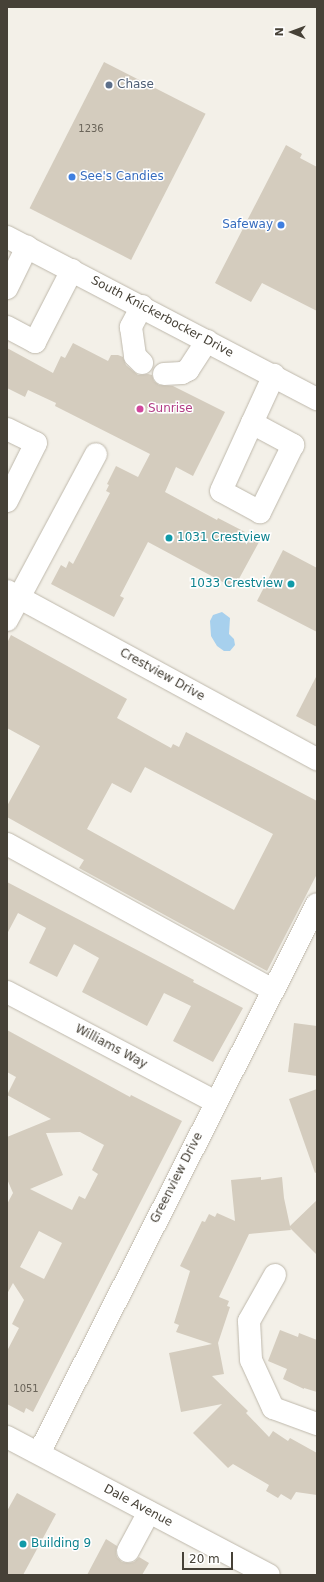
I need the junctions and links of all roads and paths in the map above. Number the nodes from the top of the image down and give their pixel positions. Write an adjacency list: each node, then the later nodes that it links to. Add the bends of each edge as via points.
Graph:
1 (7, 237): 2 (street, South Knickerbocker Drive)
2 (27, 247): 3 (street, South Knickerbocker Drive); 4 (street)
3 (72, 270): 5 (street, South Knickerbocker Drive); 6 (street, via 35,342)
4 (7, 288)
5 (142, 306): 7 (street, South Knickerbocker Drive); 8 (street, via 131,327 135,356)
6 (7, 327)
7 (207, 341): 9 (street, via 188,370); 10 (street, South Knickerbocker Drive)
8 (142, 364)
9 (164, 374)
10 (274, 375): 11 (street, South Knickerbocker Drive); 12 (street)
11 (317, 399)
12 (252, 423)
13 (7, 429): 15 (street, via 36,443)
14 (96, 454): 16 (street)
15 (7, 501)
16 (13, 594): 17 (street); 18 (street, Crestview Drive)
17 (7, 620)
18 (317, 759)
19 (7, 844): 21 (street)
20 (317, 904): 21 (street, Greenview Drive)
21 (273, 990): 23 (street, Greenview Drive)
22 (7, 992): 23 (street, Williams Way)
23 (216, 1102): 27 (street, Greenview Drive)
24 (275, 1275): 25 (street, via 249,1321 251,1360 273,1408)
25 (317, 1424)
26 (7, 1437): 27 (street, Dale Avenue)
27 (39, 1454): 28 (street, Dale Avenue)
28 (149, 1512): 29 (street); 30 (street, Dale Avenue)
29 (128, 1551)
30 (269, 1575)

